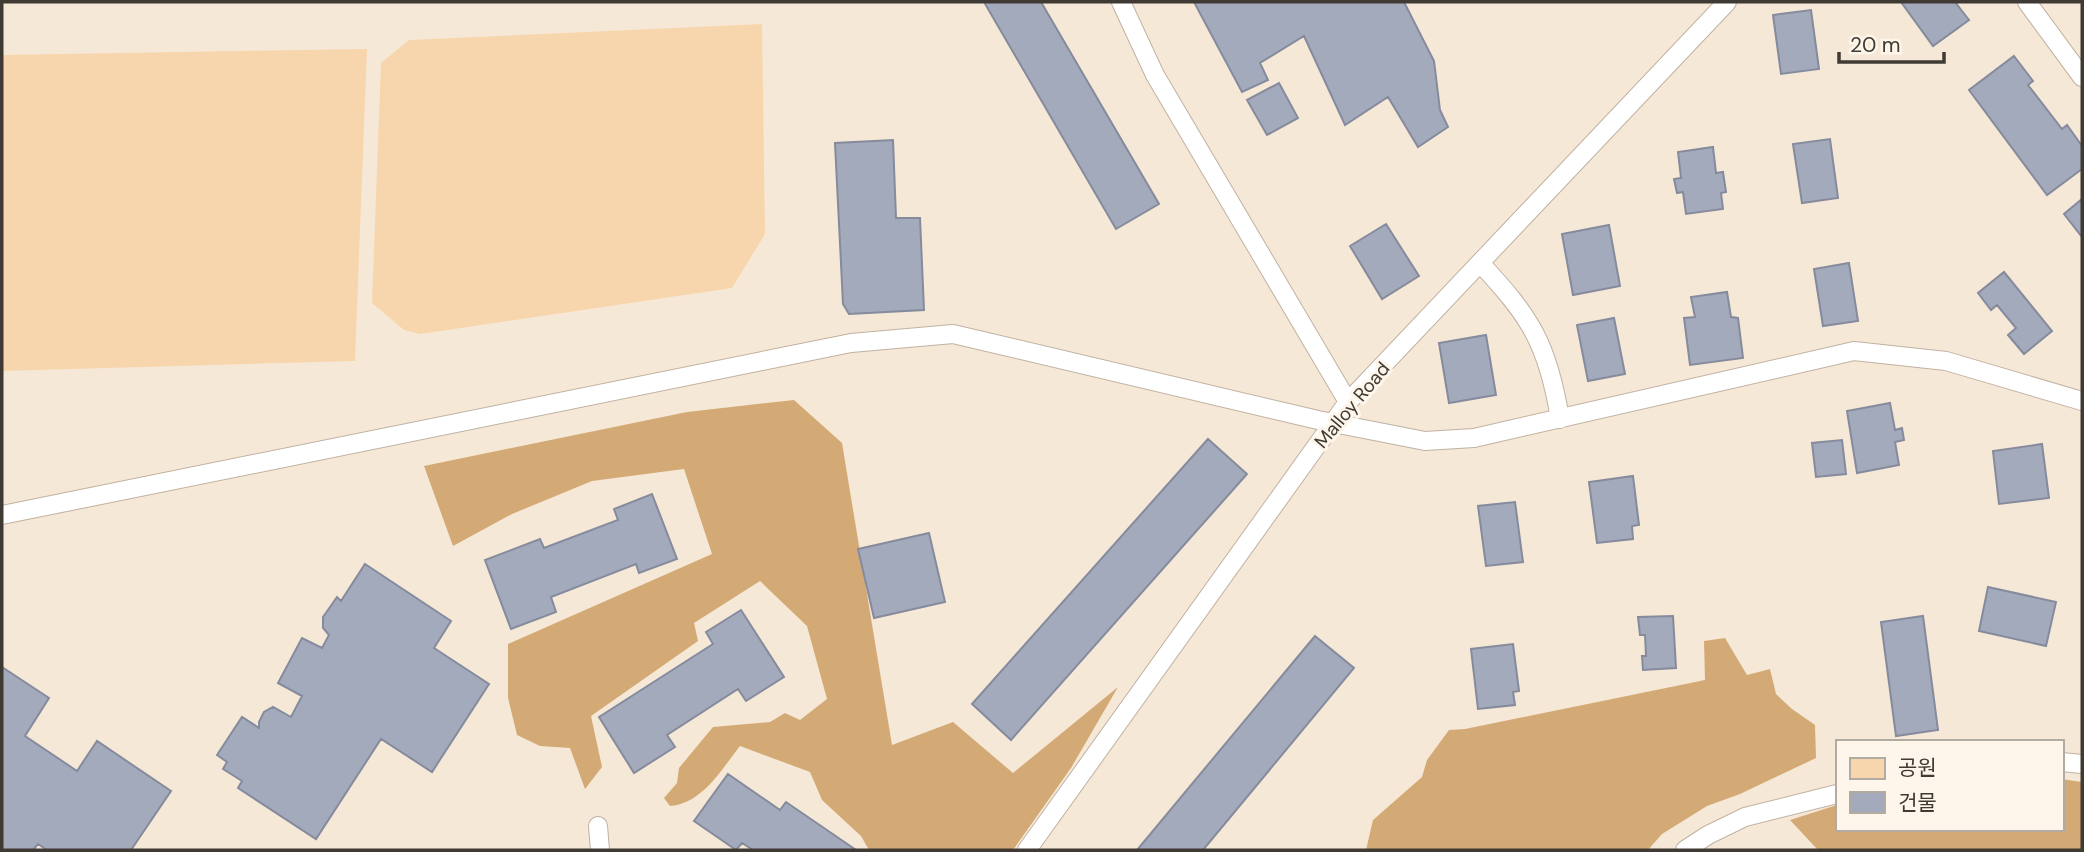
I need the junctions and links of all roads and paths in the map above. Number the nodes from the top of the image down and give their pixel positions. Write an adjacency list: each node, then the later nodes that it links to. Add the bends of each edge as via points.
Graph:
1 (1121, 2): 7 (lane, via 1155,75)
2 (1727, 2): 5 (lane, Malloy Road)
3 (2027, 2): 4 (lane)
4 (2082, 77)
5 (1480, 263): 7 (lane, Malloy Road); 8 (lane, via 1526,317 1541,344)
6 (2082, 401): 8 (lane, via 1947,360 1854,351)
7 (1348, 402): 9 (lane, Malloy Road)
8 (1560, 419): 9 (lane, via 1474,438 1425,441)
9 (1334, 423): 10 (lane, via 953,334 851,343); 16 (lane, Malloy Road)
10 (2, 515)
11 (2063, 762): 12 (lane)
12 (2082, 764)
13 (1836, 794): 17 (lane, via 1745,817)
14 (598, 826): 15 (lane)
15 (600, 850)
16 (1027, 850)
17 (1685, 850)

